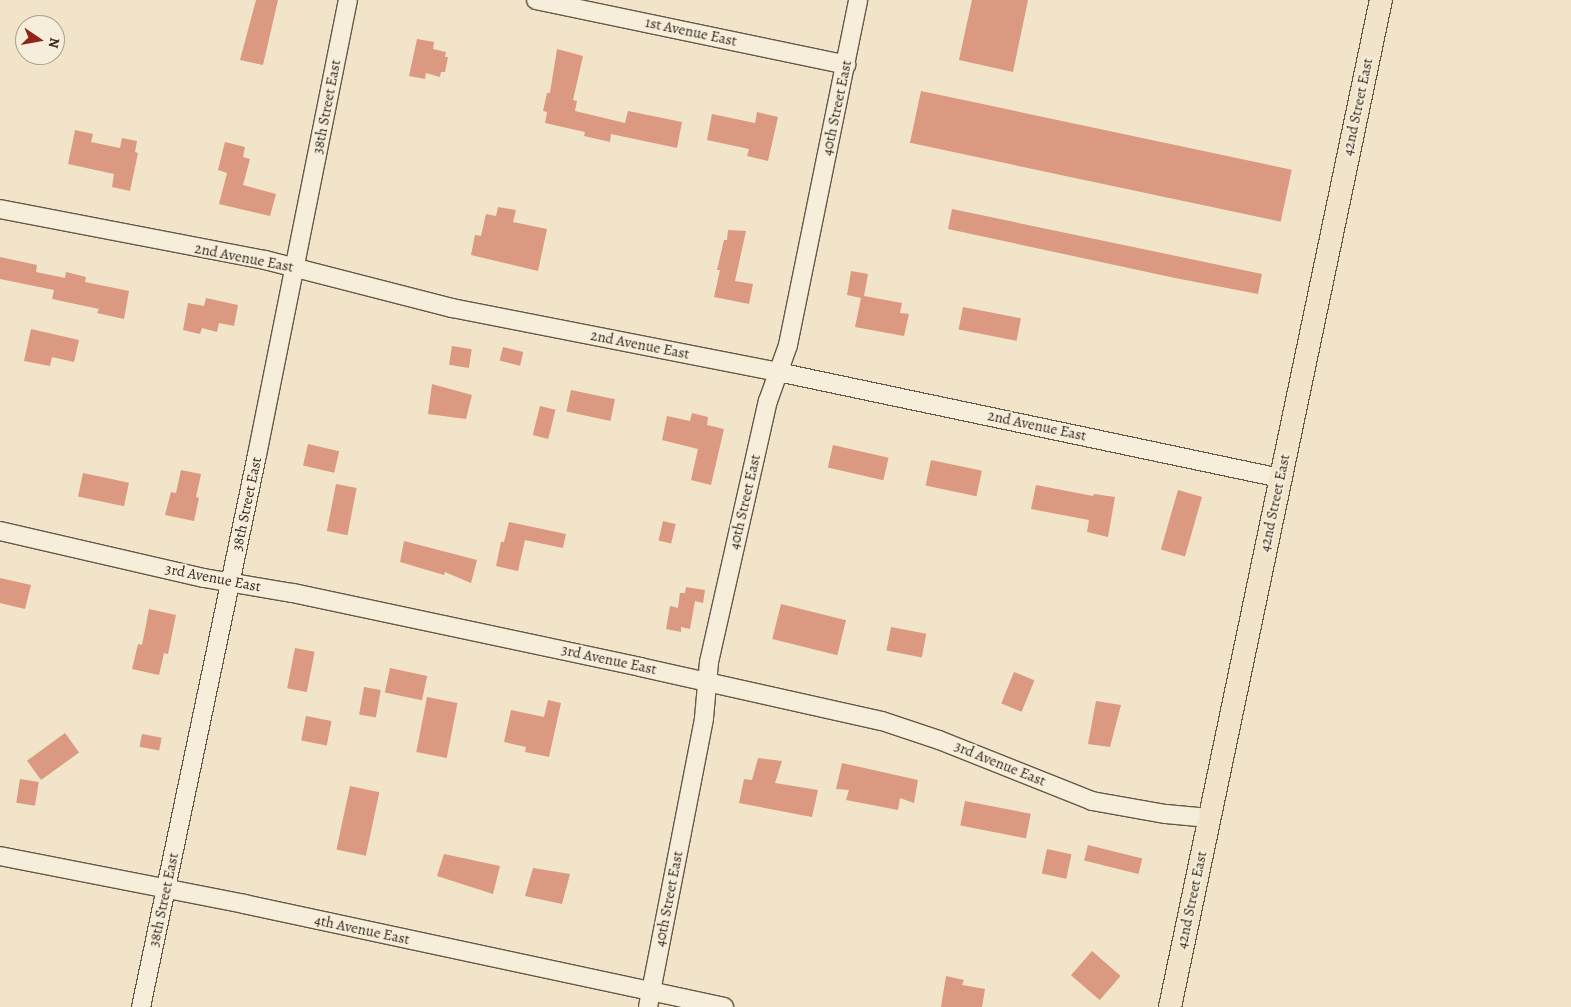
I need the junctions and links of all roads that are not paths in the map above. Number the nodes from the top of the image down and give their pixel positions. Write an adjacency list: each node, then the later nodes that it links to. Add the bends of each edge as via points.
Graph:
1 (348, 0): 7 (street, 38th Street East)
2 (536, 0): 5 (street, 1st Avenue East)
3 (858, 0): 5 (street, 40th Street East)
4 (1380, 0): 9 (main road, 42nd Street East)
5 (846, 66): 8 (street, 40th Street East, via 788,345)
6 (0, 209): 7 (street, 2nd Avenue East)
7 (295, 268): 8 (street, 2nd Avenue East, via 452,308); 11 (street, 38th Street East)
8 (778, 372): 9 (street, 2nd Avenue East); 12 (street, 40th Street East, via 746,497)
9 (1280, 478): 13 (main road, 42nd Street East)
10 (0, 531): 11 (street, 3rd Avenue East)
11 (230, 582): 12 (street, 3rd Avenue East); 15 (street, 38th Street East)
12 (707, 682): 13 (street, 3rd Avenue East, via 882,721 939,740 1092,801); 16 (street, 40th Street East, via 704,718)
13 (1209, 818): 19 (main road, 42nd Street East)
14 (0, 856): 15 (street, 4th Avenue East)
15 (166, 889): 16 (street, 4th Avenue East); 17 (street, 38th Street East)
16 (649, 1000): 18 (street, 4th Avenue East)
17 (141, 1007)
18 (724, 1007)
19 (1170, 1007)

